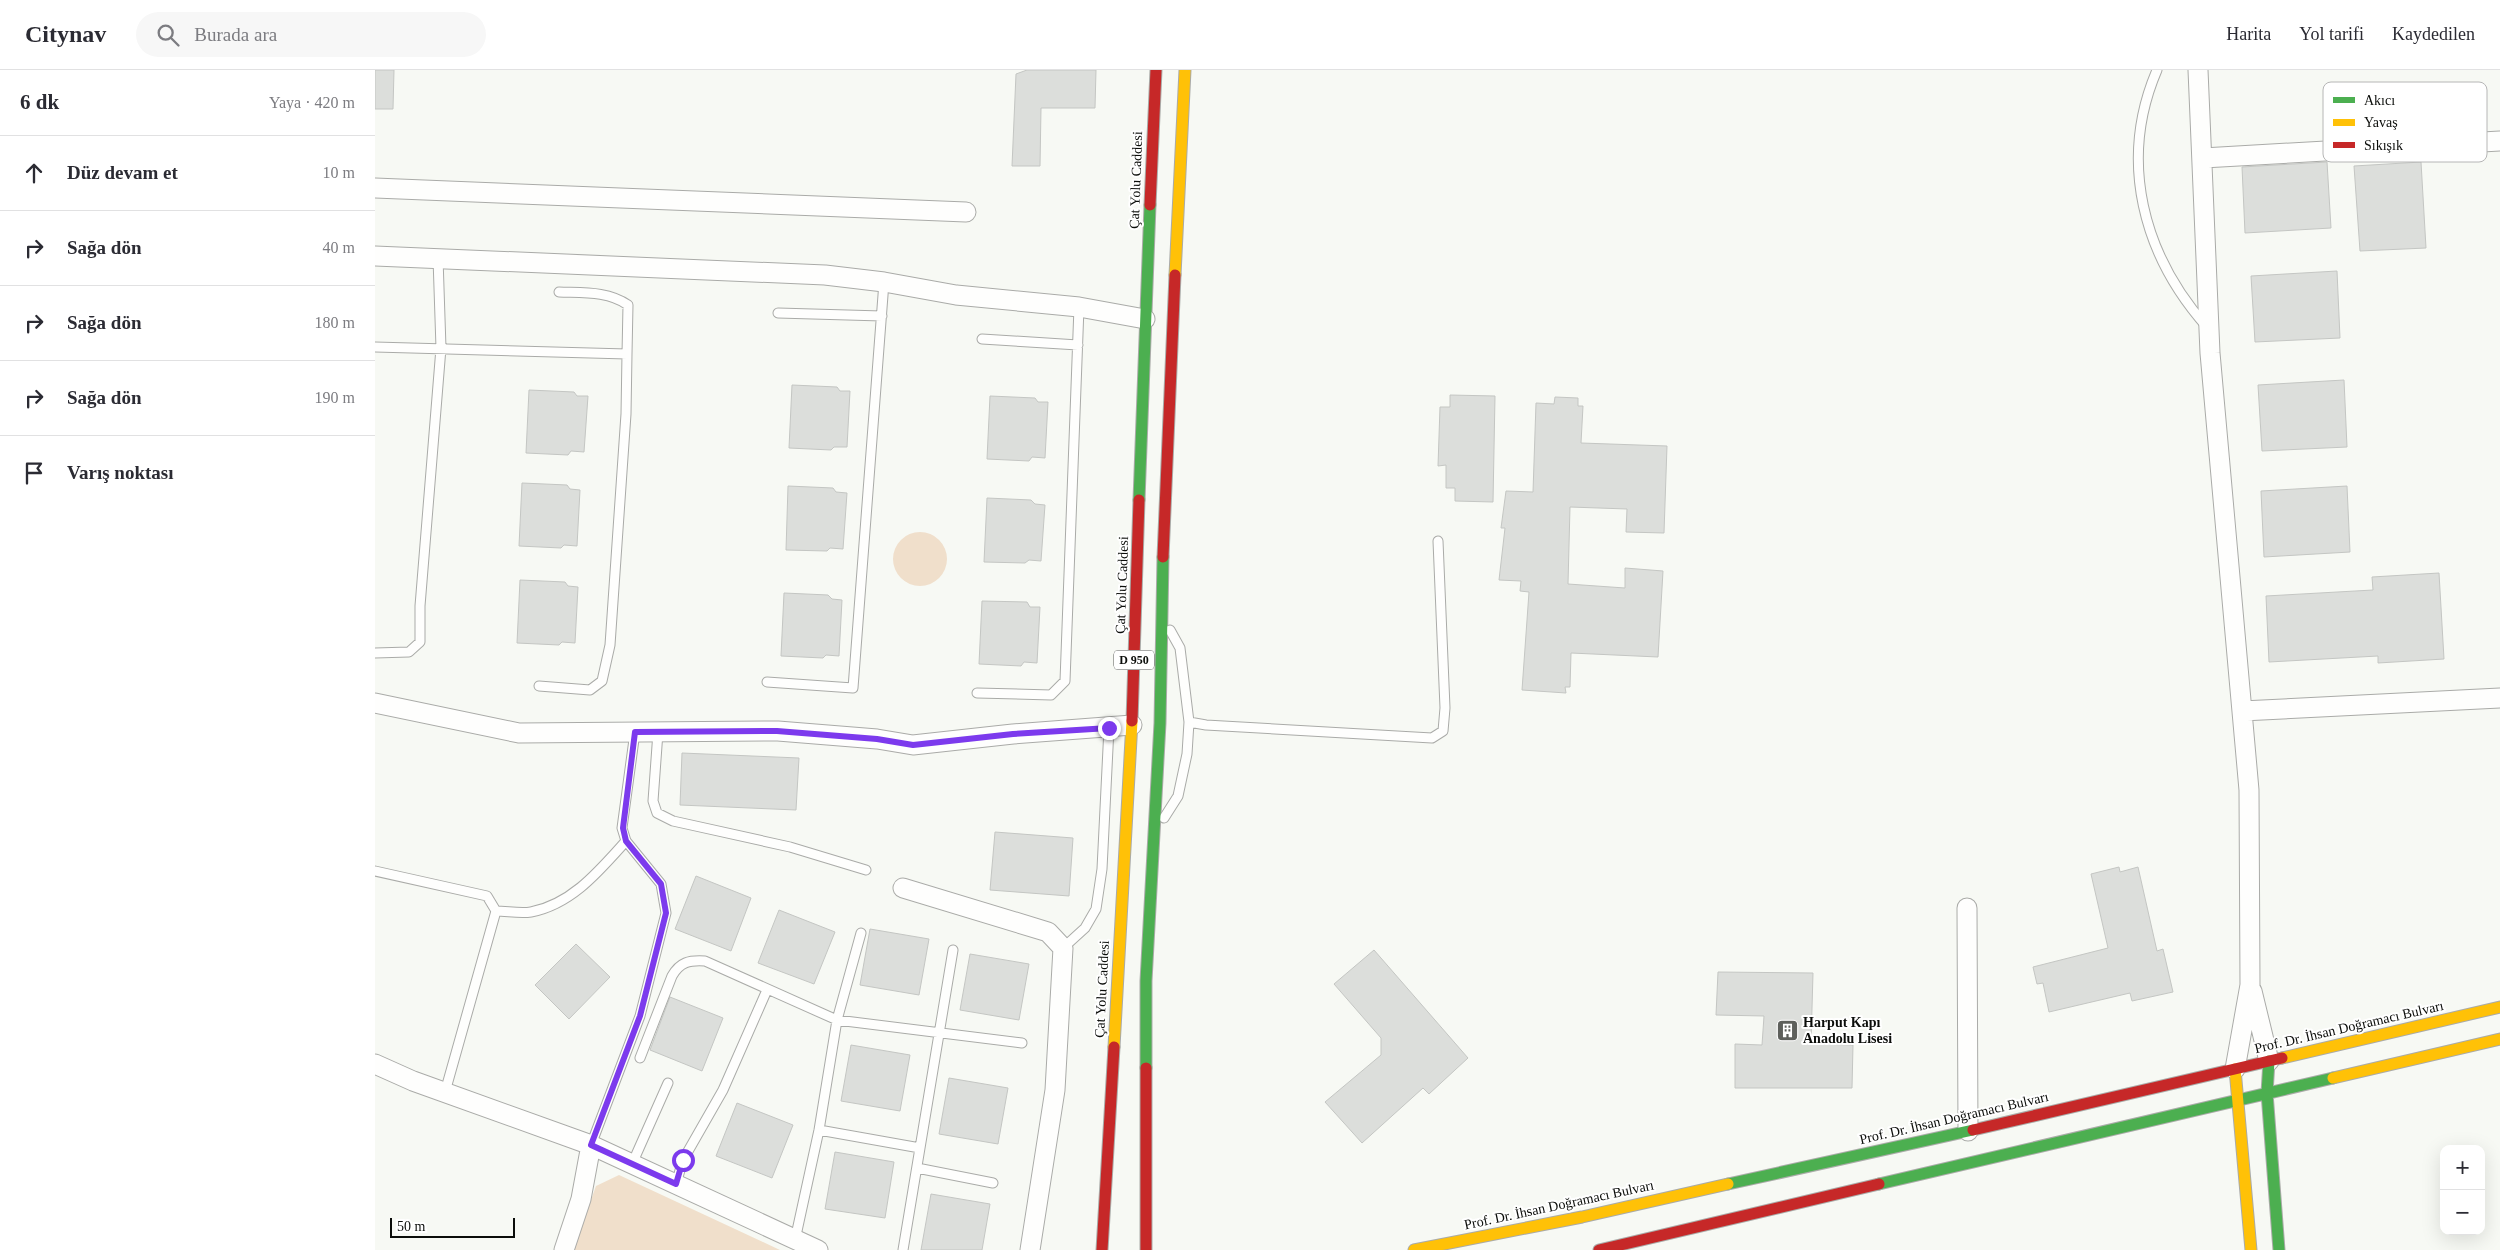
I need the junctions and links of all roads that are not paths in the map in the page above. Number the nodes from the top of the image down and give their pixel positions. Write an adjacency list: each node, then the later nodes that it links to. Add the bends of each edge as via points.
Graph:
1 (1156, 70): 18 (main road, Çat Yolu Caddesi / D 950)
2 (1185, 70): 26 (main road, D 950, via 1164,506)
3 (2157, 70): 19 (lane, via 2140,134 2139,172 2143,206 2149,231 2167,272)
4 (2198, 70): 8 (street)
5 (2500, 141): 6 (street)
6 (2487, 142)
7 (2323, 151): 8 (street)
8 (2203, 158): 19 (street)
9 (375, 188): 10 (street)
10 (967, 212)
11 (375, 256): 12 (street)
12 (438, 257): 13 (street, via 825,275); 23 (lane)
13 (884, 282): 15 (street, via 956,295); 17 (lane)
14 (559, 292): 24 (lane, via 608,295 628,305)
15 (1079, 307): 18 (street); 21 (lane)
16 (778, 313): 17 (lane)
17 (882, 316): 28 (lane, via 853,688)
18 (1145, 319): 35 (main road, Çat Yolu Caddesi / D 950)
19 (2209, 329): 33 (street)
20 (982, 339): 21 (lane)
21 (1078, 345): 30 (lane, via 1065,681 1051,695)
22 (375, 347): 23 (lane)
23 (441, 348): 24 (lane); 27 (lane, via 420,606 420,642 409,652)
24 (627, 354): 29 (lane, via 611,636 602,681 590,690)
25 (1438, 541): 34 (lane, via 1445,708 1443,731 1433,738)
26 (1162, 615): 34 (lane, via 1180,648); 39 (main road, D 950)
27 (375, 653)
28 (767, 682)
29 (539, 686)
30 (977, 693)
31 (2500, 698): 33 (street)
32 (375, 703): 37 (street, via 519,733)
33 (2242, 711): 49 (street, via 2249,790)
34 (1189, 722): 39 (lane, via 1187,754 1178,796)
35 (1132, 725): 36 (street); 78 (main road, Çat Yolu Caddesi / D 950)
36 (1109, 728): 38 (street, via 913,745 777,731); 47 (lane, via 1103,860 1096,908 1085,928)
37 (635, 732): 38 (street); 40 (lane, via 623,828)
38 (658, 732): 41 (lane, via 653,801 657,813 673,821 790,847)
39 (1154, 833): 73 (main road, D 950, via 1146,981)
40 (626, 841): 45 (lane, via 594,877 558,904 529,912); 66 (lane, via 661,884 666,913 640,1016)
41 (866, 870)
42 (375, 871): 45 (lane, via 487,896)
43 (903, 888): 47 (street, via 1048,932)
44 (1967, 908): 65 (street)
45 (496, 910): 61 (lane)
46 (861, 933): 52 (lane)
47 (1063, 948): 77 (street, via 1055,1090)
48 (953, 950): 53 (lane)
49 (2250, 985): 57 (street); 59 (street)
50 (767, 990): 52 (lane); 56 (lane, via 705,961 690,960 678,965); 71 (lane, via 723,1090 683,1160)
51 (2500, 1007): 57 (main road, Prof. Dr. İhsan Doğramacı Bulvarı)
52 (837, 1020): 53 (lane); 64 (lane)
53 (939, 1033): 55 (lane); 67 (lane)
54 (2500, 1039): 62 (main road)
55 (1022, 1043)
56 (640, 1058)
57 (2269, 1061): 59 (main road, Prof. Dr. İhsan Doğramacı Bulvarı); 62 (main road)
58 (375, 1064): 61 (street)
59 (2235, 1069): 63 (main road); 65 (main road, Prof. Dr. İhsan Doğramacı Bulvarı)
60 (668, 1083): 68 (lane)
61 (445, 1092): 66 (street)
62 (2267, 1092): 63 (main road); 82 (main road)
63 (2239, 1099): 80 (main road); 81 (main road)
64 (819, 1130): 67 (lane); 72 (lane)
65 (1968, 1131): 79 (main road, Prof. Dr. İhsan Doğramacı Bulvarı, via 1582,1217)
66 (591, 1145): 68 (street); 74 (street, via 581,1199)
67 (920, 1148): 69 (lane)
68 (632, 1164): 71 (street)
69 (917, 1168): 70 (lane); 76 (lane)
70 (993, 1183)
71 (676, 1184): 72 (street)
72 (795, 1240): 75 (street)
73 (1148, 1249)
74 (564, 1250)
75 (818, 1250)
76 (903, 1250)
77 (1030, 1250)
78 (1102, 1250)
79 (1414, 1250)
80 (1599, 1250)
81 (2251, 1250)
82 (2279, 1250)

